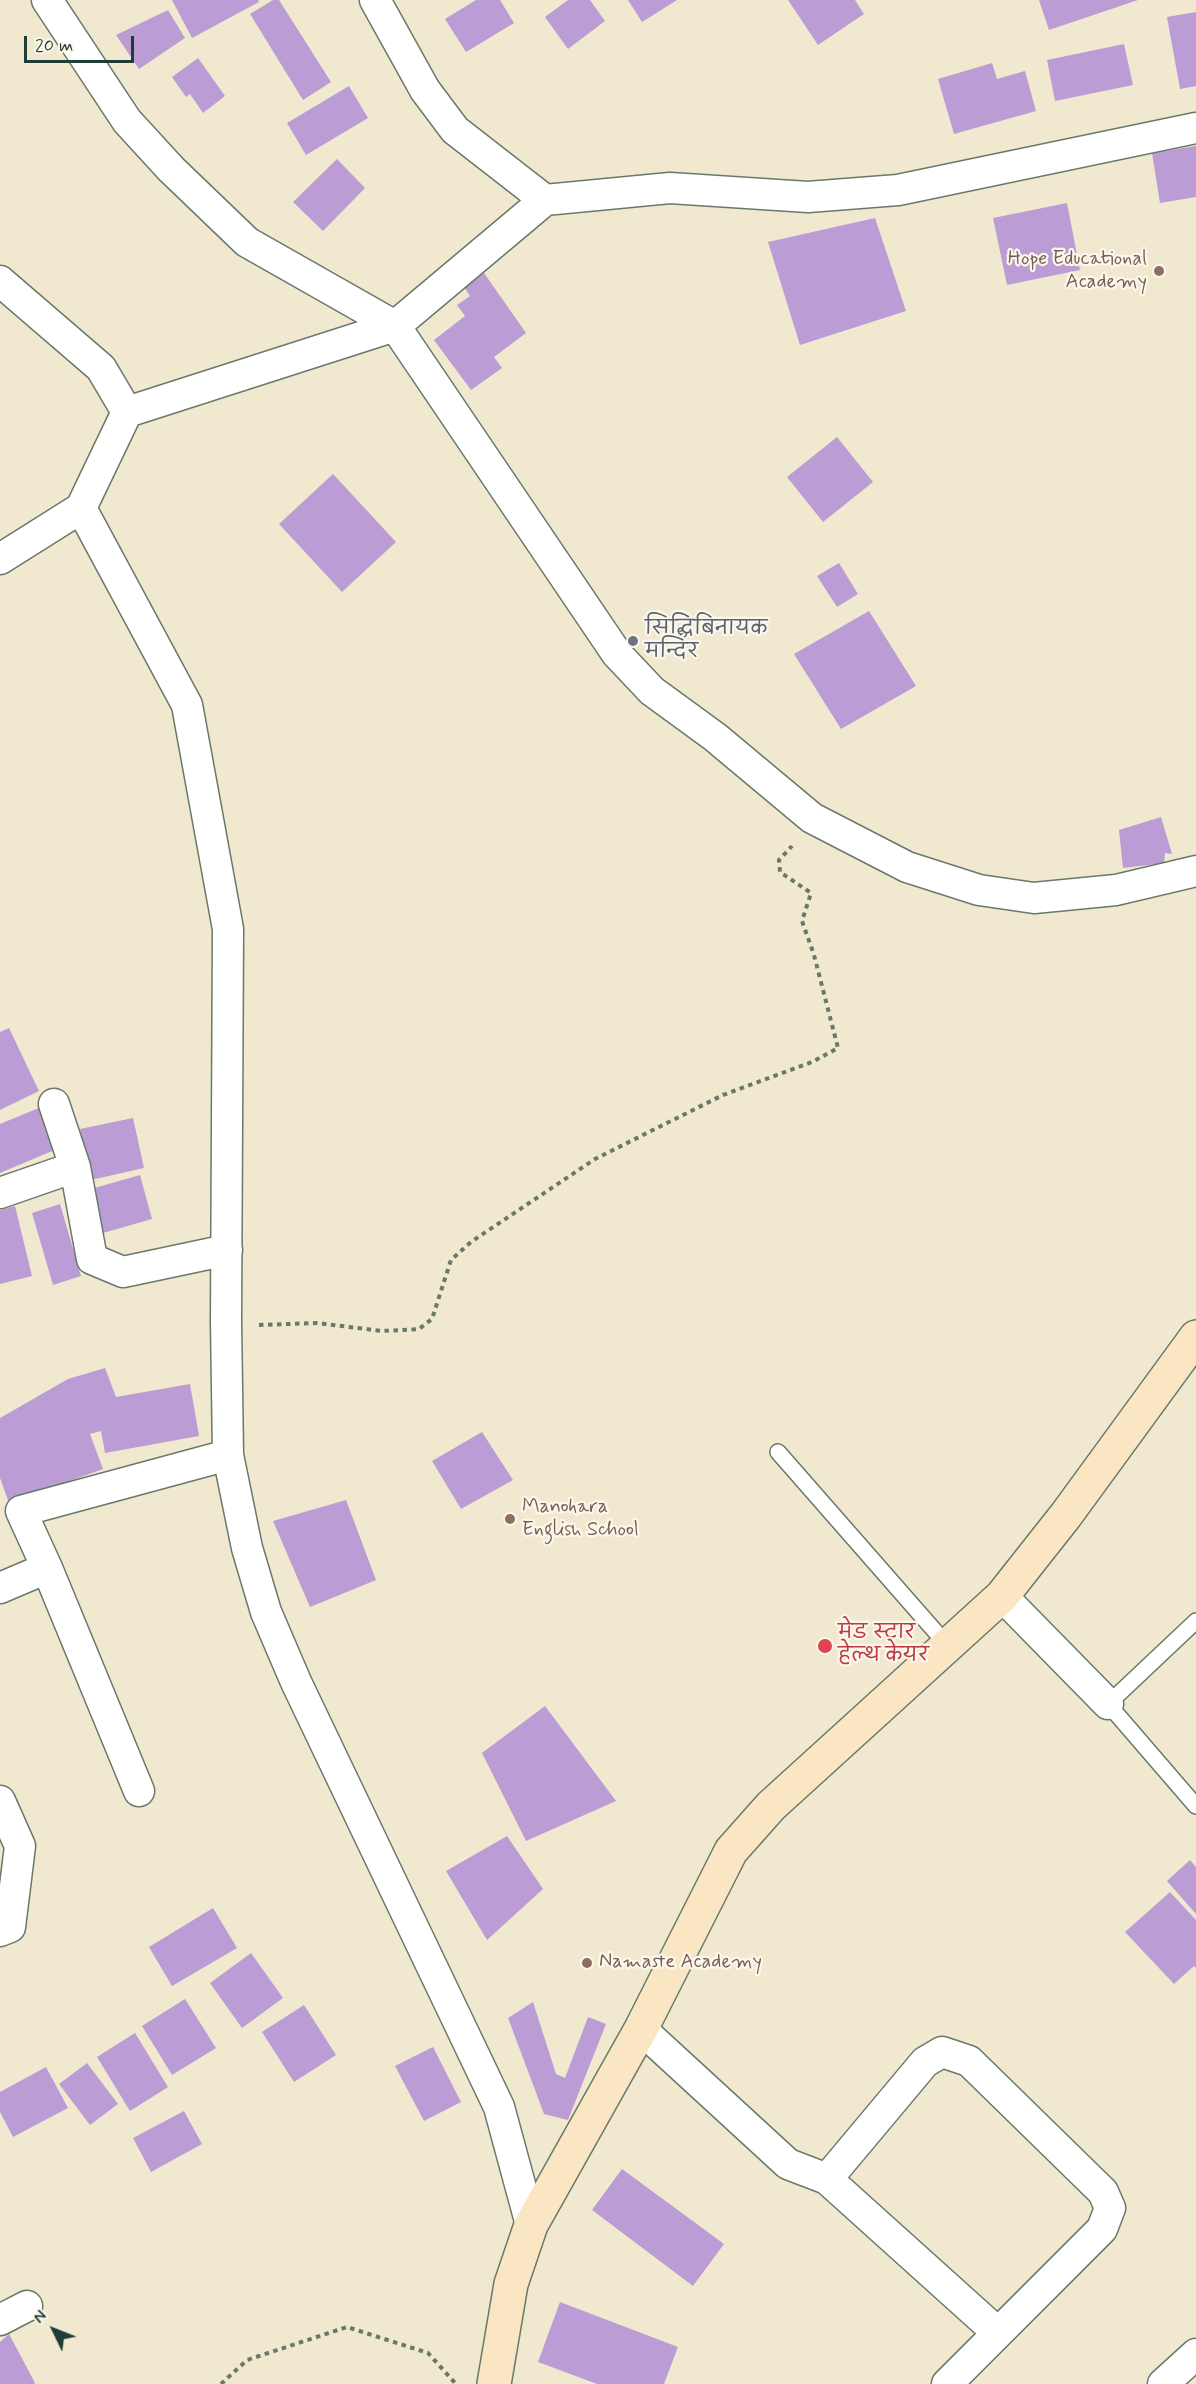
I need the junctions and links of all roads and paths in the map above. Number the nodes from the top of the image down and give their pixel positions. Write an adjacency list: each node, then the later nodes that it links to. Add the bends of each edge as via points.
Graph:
1 (47, 0): 6 (street, via 127,121 248,242)
2 (375, 0): 4 (street, via 425,90 455,130)
3 (1196, 128): 4 (street, via 898,190 808,197 670,188)
4 (545, 200): 6 (street)
5 (0, 282): 7 (street, via 101,368)
6 (395, 326): 7 (street); 10 (street, via 617,654 652,691 715,737)
7 (127, 412): 8 (street)
8 (81, 508): 9 (street); 15 (street, via 187,705 228,929)
9 (0, 559)
10 (812, 818): 11 (street, via 907,867 979,890 1034,898 1116,890); 16 (path, via 779,860 780,872 811,893 802,921 838,1048 812,1062 723,1095 595,1159 471,1242 451,1260 432,1319 419,1329 382,1331 317,1323 260,1325)
11 (1196, 871)
12 (54, 1104): 13 (street)
13 (75, 1167): 14 (street); 15 (street, via 92,1259 123,1272)
14 (0, 1193)
15 (227, 1250): 16 (street)
16 (226, 1321): 19 (street)
17 (1196, 1337): 23 (main road)
18 (778, 1452): 25 (lane)
19 (228, 1455): 20 (street); 33 (street, via 247,1548 267,1612 296,1682 499,2107)
20 (10, 1514): 21 (street)
21 (47, 1568): 22 (street); 27 (street)
22 (0, 1588)
23 (1002, 1596): 25 (main road); 26 (street)
24 (1196, 1622): 26 (lane)
25 (948, 1646): 31 (main road, via 771,1806 731,1851)
26 (1108, 1704): 29 (lane)
27 (139, 1791)
28 (0, 1801): 30 (street, via 20,1846 10,1927)
29 (1196, 1806)
30 (0, 1931)
31 (641, 2029): 32 (street, via 788,2164); 33 (main road)
32 (827, 2179): 36 (street); 36 (street, via 925,2062 942,2052 969,2061 1103,2192 1110,2208 1102,2229)
33 (531, 2225): 40 (main road, via 511,2284)
34 (27, 2306): 35 (street)
35 (0, 2320)
36 (998, 2333): 41 (street)
37 (1196, 2354): 42 (street)
38 (221, 2384): 39 (path, via 247,2360 347,2327 428,2353)
39 (456, 2384)
40 (494, 2384)
41 (946, 2384)
42 (1163, 2384)

